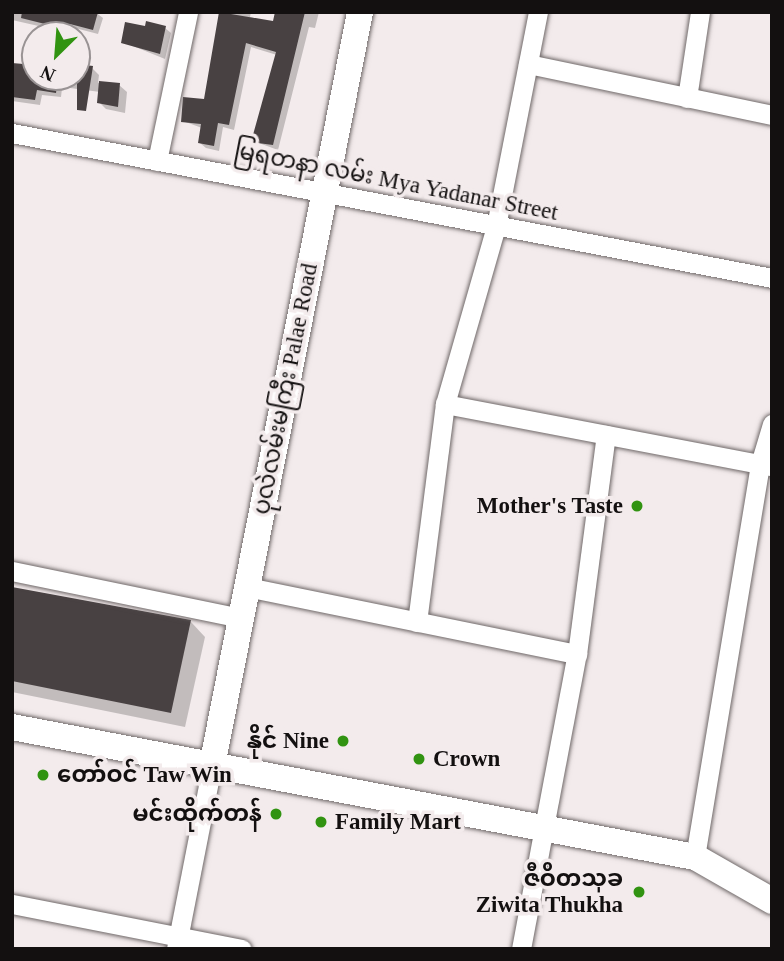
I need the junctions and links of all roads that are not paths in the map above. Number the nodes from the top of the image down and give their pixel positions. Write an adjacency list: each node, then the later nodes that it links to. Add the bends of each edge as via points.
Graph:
1 (188, 12): 9 (street)
2 (360, 12): 10 (street, ပုလဲလမ်းမကြီး Palae Road)
3 (538, 12): 5 (street)
4 (701, 12): 6 (street)
5 (528, 64): 6 (street); 11 (street)
6 (687, 98): 7 (street)
7 (772, 115)
8 (12, 133): 9 (street, မြရတနာ လမ်း Mya Yadanar Street)
9 (157, 161): 10 (street, မြရတနာ လမ်း Mya Yadanar Street)
10 (324, 194): 11 (street, မြရတနာ လမ်း Mya Yadanar Street); 18 (street, ပုလဲလမ်းမကြီး Palae Road)
11 (496, 226): 12 (street, မြရတနာ လမ်း Mya Yadanar Street); 13 (street)
12 (772, 278)
13 (445, 404): 15 (street); 20 (street)
14 (772, 424): 16 (street)
15 (606, 435): 16 (street); 21 (street)
16 (766, 465): 25 (street)
17 (12, 571): 19 (street)
18 (247, 587): 19 (street, ပုလဲလမ်းမကြီး Palae Road); 20 (street)
19 (241, 618): 23 (street, ပုလဲလမ်းမကြီး Palae Road)
20 (417, 622): 21 (street)
21 (577, 654): 24 (street)
22 (12, 727): 23 (street)
23 (212, 766): 24 (street); 28 (street)
24 (542, 828): 25 (street); 30 (street)
25 (695, 857): 26 (street)
26 (772, 901)
27 (12, 904): 28 (street)
28 (177, 942): 29 (street)
29 (242, 949)
30 (521, 949)

